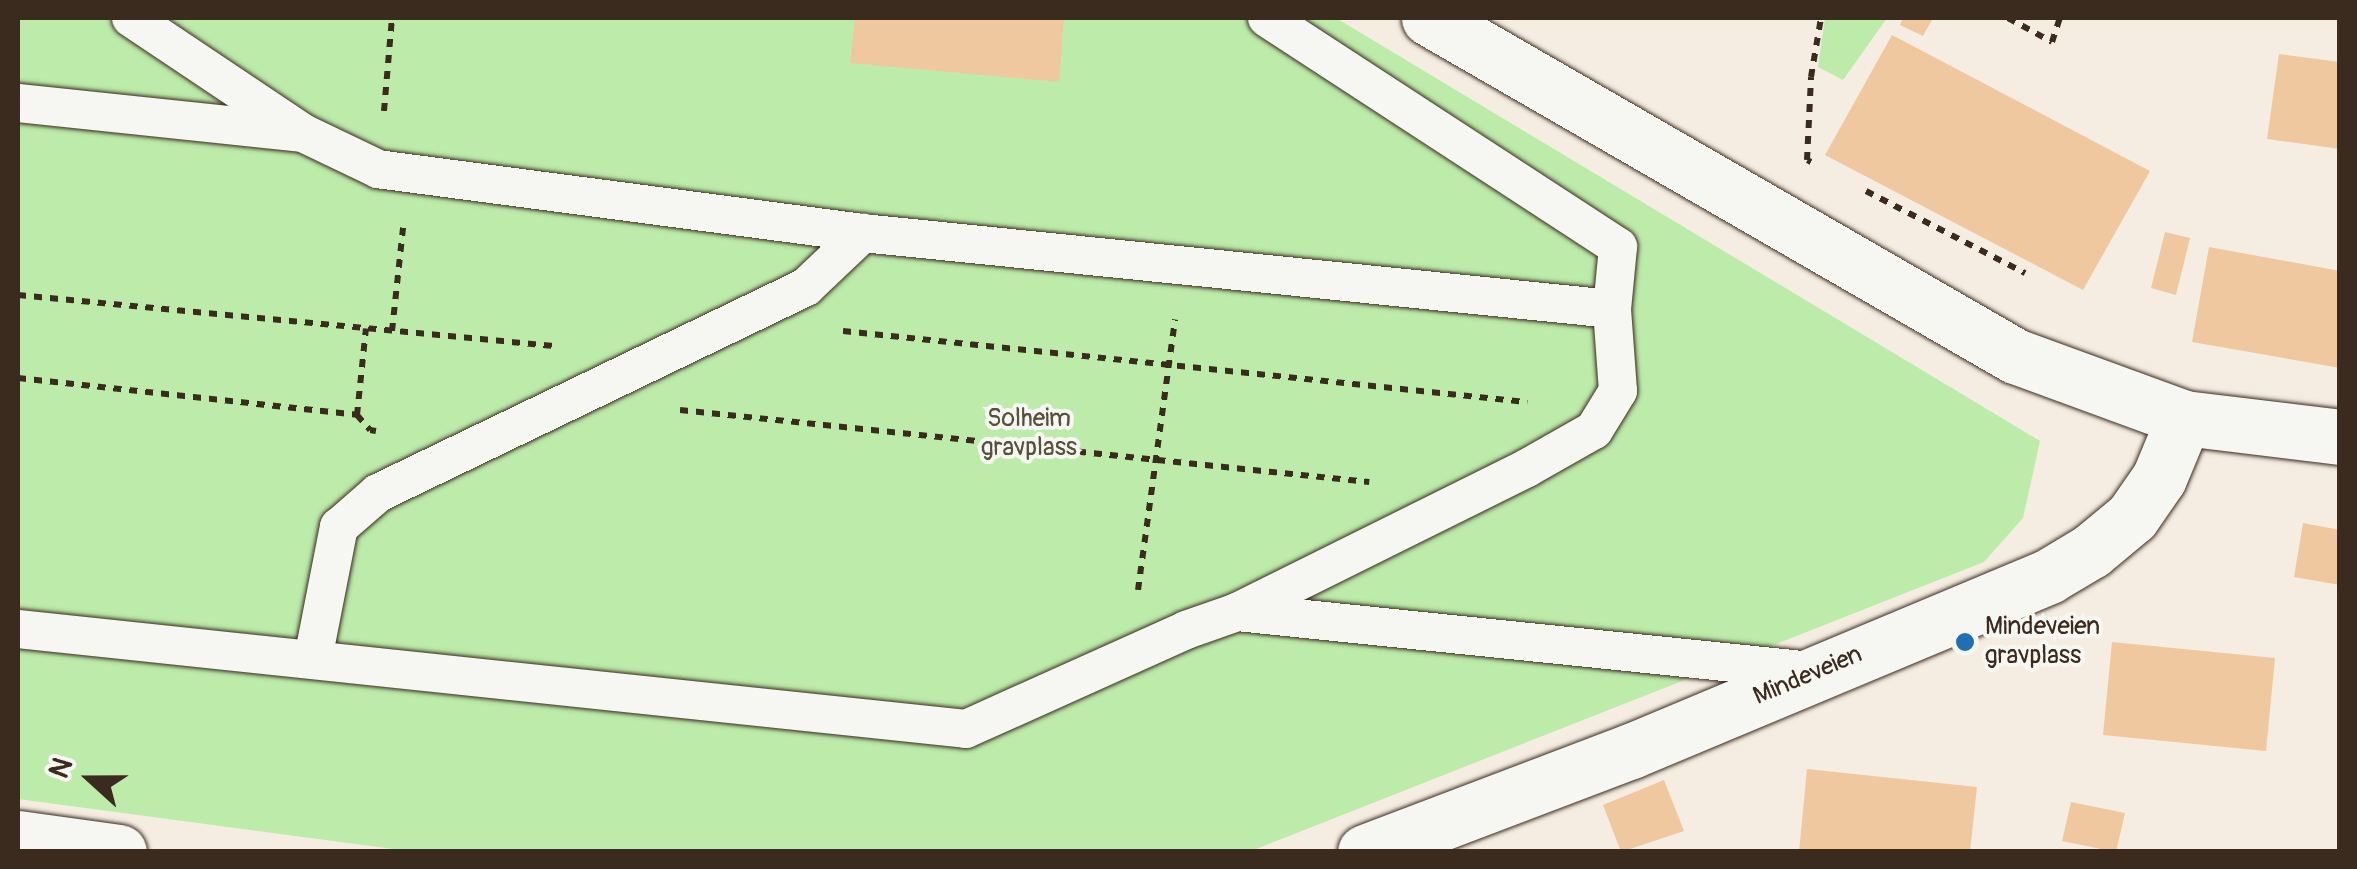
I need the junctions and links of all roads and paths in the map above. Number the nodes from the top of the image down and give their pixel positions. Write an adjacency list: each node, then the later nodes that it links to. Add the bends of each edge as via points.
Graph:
1 (132, 18): 9 (lane)
2 (392, 18): 11 (path)
3 (1267, 18): 17 (lane, via 1618,247)
4 (1430, 18): 26 (street, via 2016,356)
5 (1821, 18): 10 (path, via 1807,160)
6 (2008, 18): 7 (path, via 2052,42)
7 (2060, 18)
8 (18, 103): 9 (lane)
9 (304, 132): 11 (lane)
10 (1824, 168)
11 (393, 171): 13 (lane); 20 (path)
12 (1857, 186): 15 (path)
13 (864, 234): 14 (lane); 33 (lane, via 806,286 378,493 339,527)
14 (1182, 268): 17 (lane); 22 (path)
15 (2024, 274)
16 (18, 295): 18 (path)
17 (1612, 310): 25 (lane, via 1618,391)
18 (366, 328): 20 (path); 23 (path, via 357,414)
19 (835, 330): 22 (path)
20 (392, 331): 21 (path)
21 (565, 347)
22 (1169, 365): 25 (path); 28 (path)
23 (18, 378)
24 (669, 409): 28 (path)
25 (1606, 410): 29 (lane, via 1594,430)
26 (2184, 418): 27 (street); 34 (street, Mindeveien, via 2159,478 2132,517 2091,550 2049,576)
27 (2340, 437)
28 (1156, 458): 29 (path); 30 (path)
29 (1474, 494): 31 (lane)
30 (1138, 596)
31 (1237, 612): 33 (lane, via 966,729); 34 (lane)
32 (18, 629): 33 (lane)
33 (313, 659)
34 (1814, 671): 37 (street, Mindeveien, via 1631,751)
35 (18, 838): 36 (street)
36 (119, 852)
37 (1366, 852)

